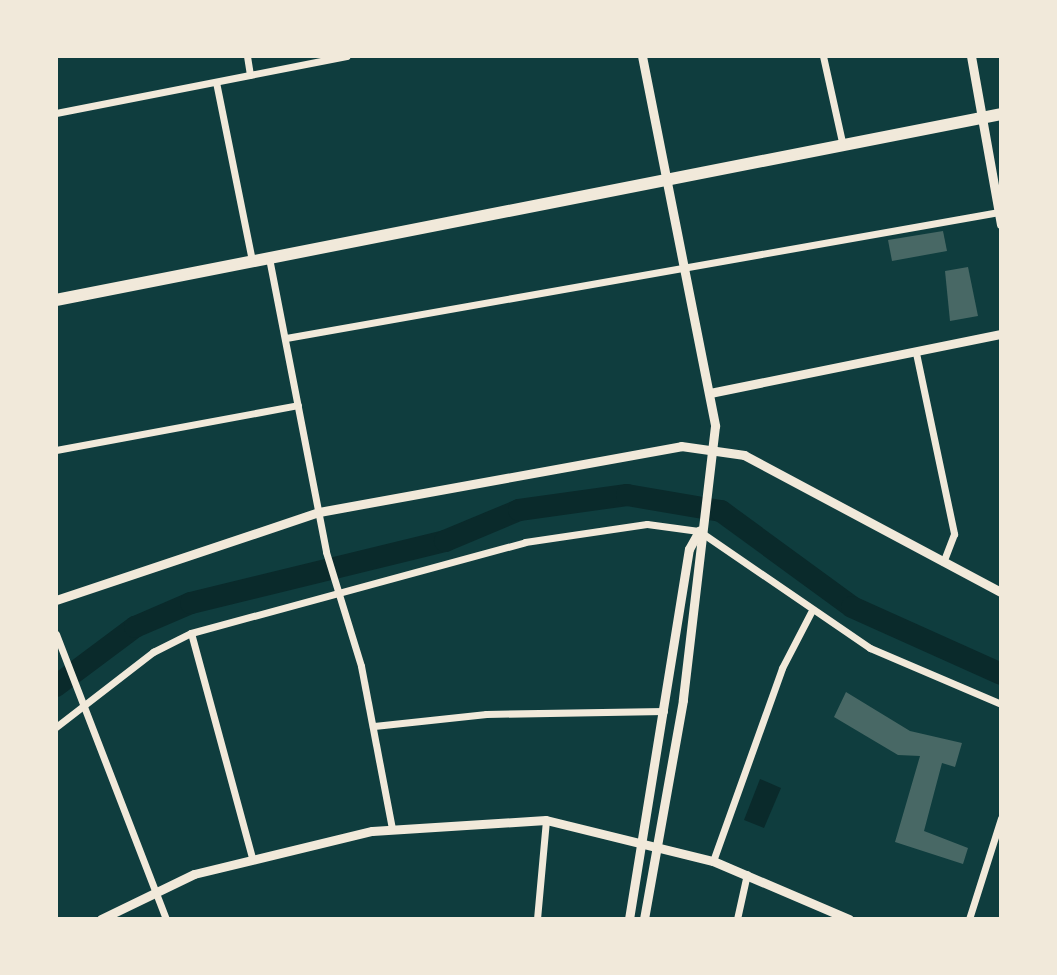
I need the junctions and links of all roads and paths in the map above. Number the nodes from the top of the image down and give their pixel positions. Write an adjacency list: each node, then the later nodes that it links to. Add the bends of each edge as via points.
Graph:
1 (247, 56): 6 (street)
2 (346, 56): 6 (street)
3 (642, 56): 12 (street)
4 (823, 56): 11 (street)
5 (971, 56): 10 (street)
6 (250, 75): 7 (street)
7 (216, 82): 8 (street); 17 (street)
8 (56, 113)
9 (1001, 114): 10 (highway)
10 (980, 120): 11 (highway); 13 (street)
11 (842, 142): 12 (highway)
12 (666, 180): 16 (highway); 18 (street)
13 (998, 188): 14 (street)
14 (999, 212): 15 (street); 18 (street)
15 (1001, 224)
16 (269, 258): 17 (highway); 21 (street)
17 (252, 261): 19 (highway)
18 (684, 269): 21 (street); 23 (street)
19 (56, 300)
20 (1001, 334): 22 (street)
21 (286, 338): 24 (street)
22 (916, 353): 23 (street); 29 (street, via 954,534)
23 (710, 393): 25 (street)
24 (298, 405): 26 (street); 27 (street)
25 (715, 447): 27 (street, via 681,446); 28 (street); 29 (street, via 744,455)
26 (56, 450)
27 (319, 512): 30 (street); 32 (street)
28 (699, 527): 30 (street, via 647,524 545,538); 33 (street); 38 (street, via 689,549); 45 (street, via 704,553)
29 (943, 562): 31 (street)
30 (339, 590): 34 (street); 39 (street)
31 (1001, 592)
32 (56, 600)
33 (811, 612): 37 (street, via 893,659); 48 (street, via 782,668)
34 (191, 633): 36 (street); 47 (street)
35 (56, 634): 36 (street)
36 (87, 703): 40 (street); 50 (street)
37 (1001, 704)
38 (664, 711): 39 (street, via 501,714); 44 (street)
39 (374, 726): 43 (street)
40 (56, 727)
41 (1001, 818): 46 (street)
42 (546, 820): 43 (street); 44 (street); 53 (street)
43 (392, 829): 47 (street)
44 (644, 839): 45 (street); 54 (street)
45 (657, 842): 48 (street); 55 (street)
46 (997, 843): 58 (street)
47 (252, 858): 50 (street)
48 (713, 861): 49 (street)
49 (747, 874): 56 (street); 57 (street)
50 (155, 890): 51 (street); 52 (street)
51 (101, 919)
52 (166, 919)
53 (537, 919)
54 (629, 919)
55 (644, 919)
56 (737, 919)
57 (849, 919)
58 (969, 919)

